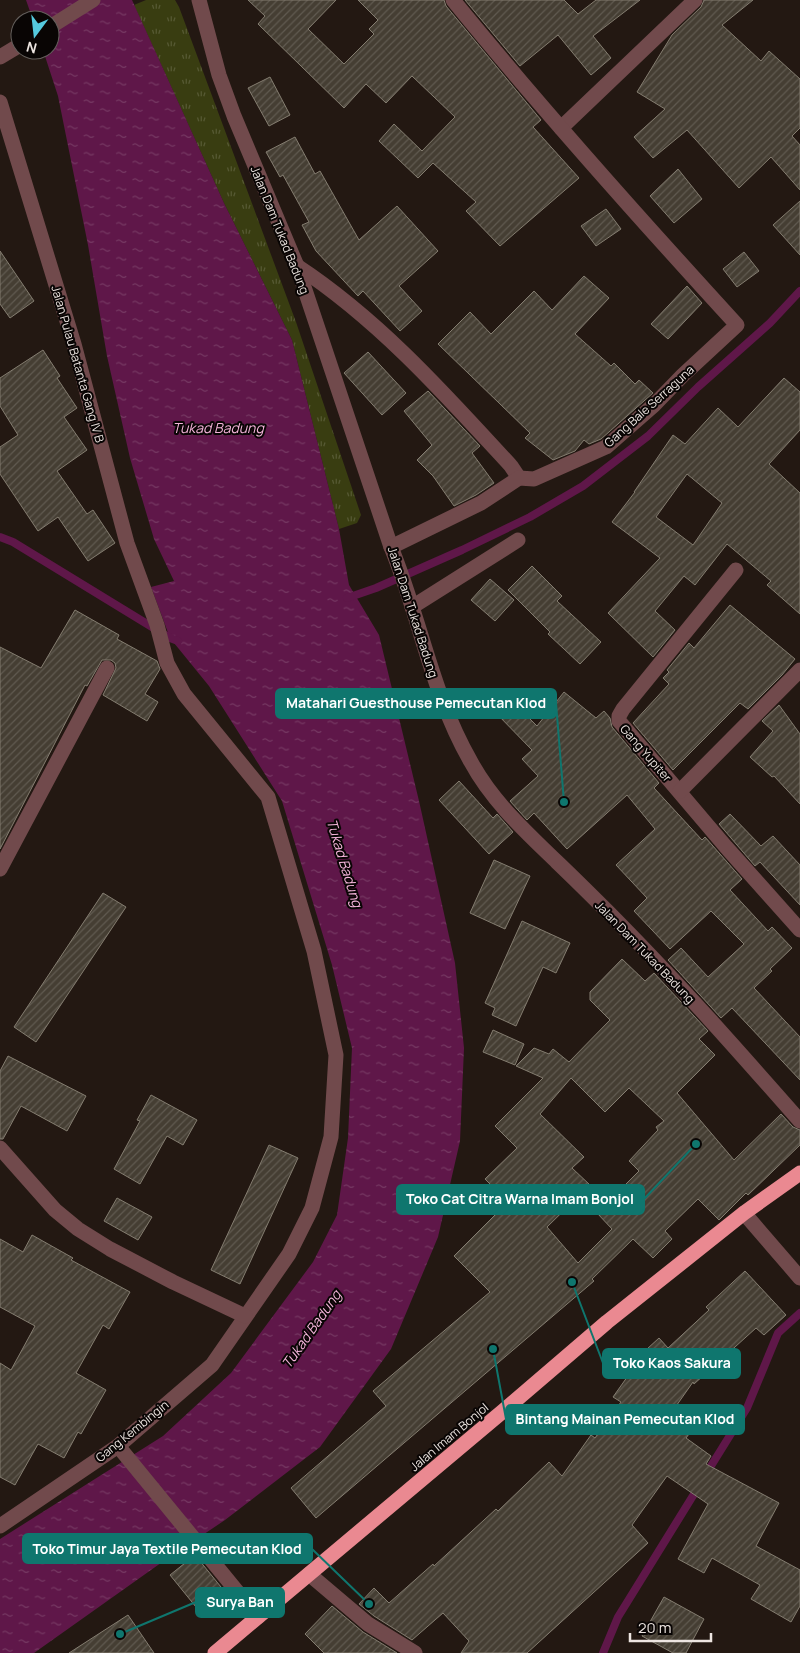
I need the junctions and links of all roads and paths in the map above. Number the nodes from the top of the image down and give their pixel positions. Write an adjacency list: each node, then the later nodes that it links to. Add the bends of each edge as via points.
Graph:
1 (94, 0): 5 (street)
2 (199, 0): 8 (street, Jalan Dam Tukad Badung, via 234,116)
3 (453, 0): 7 (street)
4 (695, 0): 7 (street)
5 (60, 21)
6 (0, 102): 14 (street, Jalan Pulau Batanta Gang IV B, via 74,344 127,543)
7 (561, 128): 9 (street, Gang Bale Serraguna, via 737,325 613,442 534,479)
8 (297, 266): 9 (street, via 345,300 380,332 452,402); 11 (street, Jalan Dam Tukad Badung)
9 (519, 478): 11 (street, Gang Bale Serraguna, via 481,503)
10 (518, 540): 13 (street)
11 (391, 546): 13 (street, Jalan Dam Tukad Badung)
12 (736, 570): 17 (street, Gang Yupiter, via 619,716 619,721)
13 (411, 604): 20 (street, Jalan Dam Tukad Badung, via 448,715 486,786 504,809 703,1012)
14 (167, 663): 25 (street, Gang Kembingin, via 184,694 268,797 314,951 336,1055 331,1137 312,1208 289,1254)
15 (107, 668): 18 (street)
16 (800, 670): 17 (street)
17 (680, 792): 19 (street, Gang Yupiter)
18 (0, 869)
19 (800, 930)
20 (800, 1121)
21 (0, 1148): 25 (street, via 55,1210 78,1229 173,1282)
22 (800, 1173): 23 (highway, Jalan Imam Bonjol)
23 (744, 1213): 24 (street); 28 (highway, Jalan Imam Bonjol, via 607,1322)
24 (800, 1278)
25 (245, 1316): 26 (street, Gang Kembingin, via 212,1365)
26 (120, 1449): 27 (street, Gang Kembingin); 29 (street)
27 (0, 1526)
28 (309, 1574): 29 (highway, Jalan Imam Bonjol); 31 (street, via 368,1624)
29 (258, 1617): 30 (highway, Jalan Imam Bonjol)
30 (215, 1653)
31 (415, 1653)

